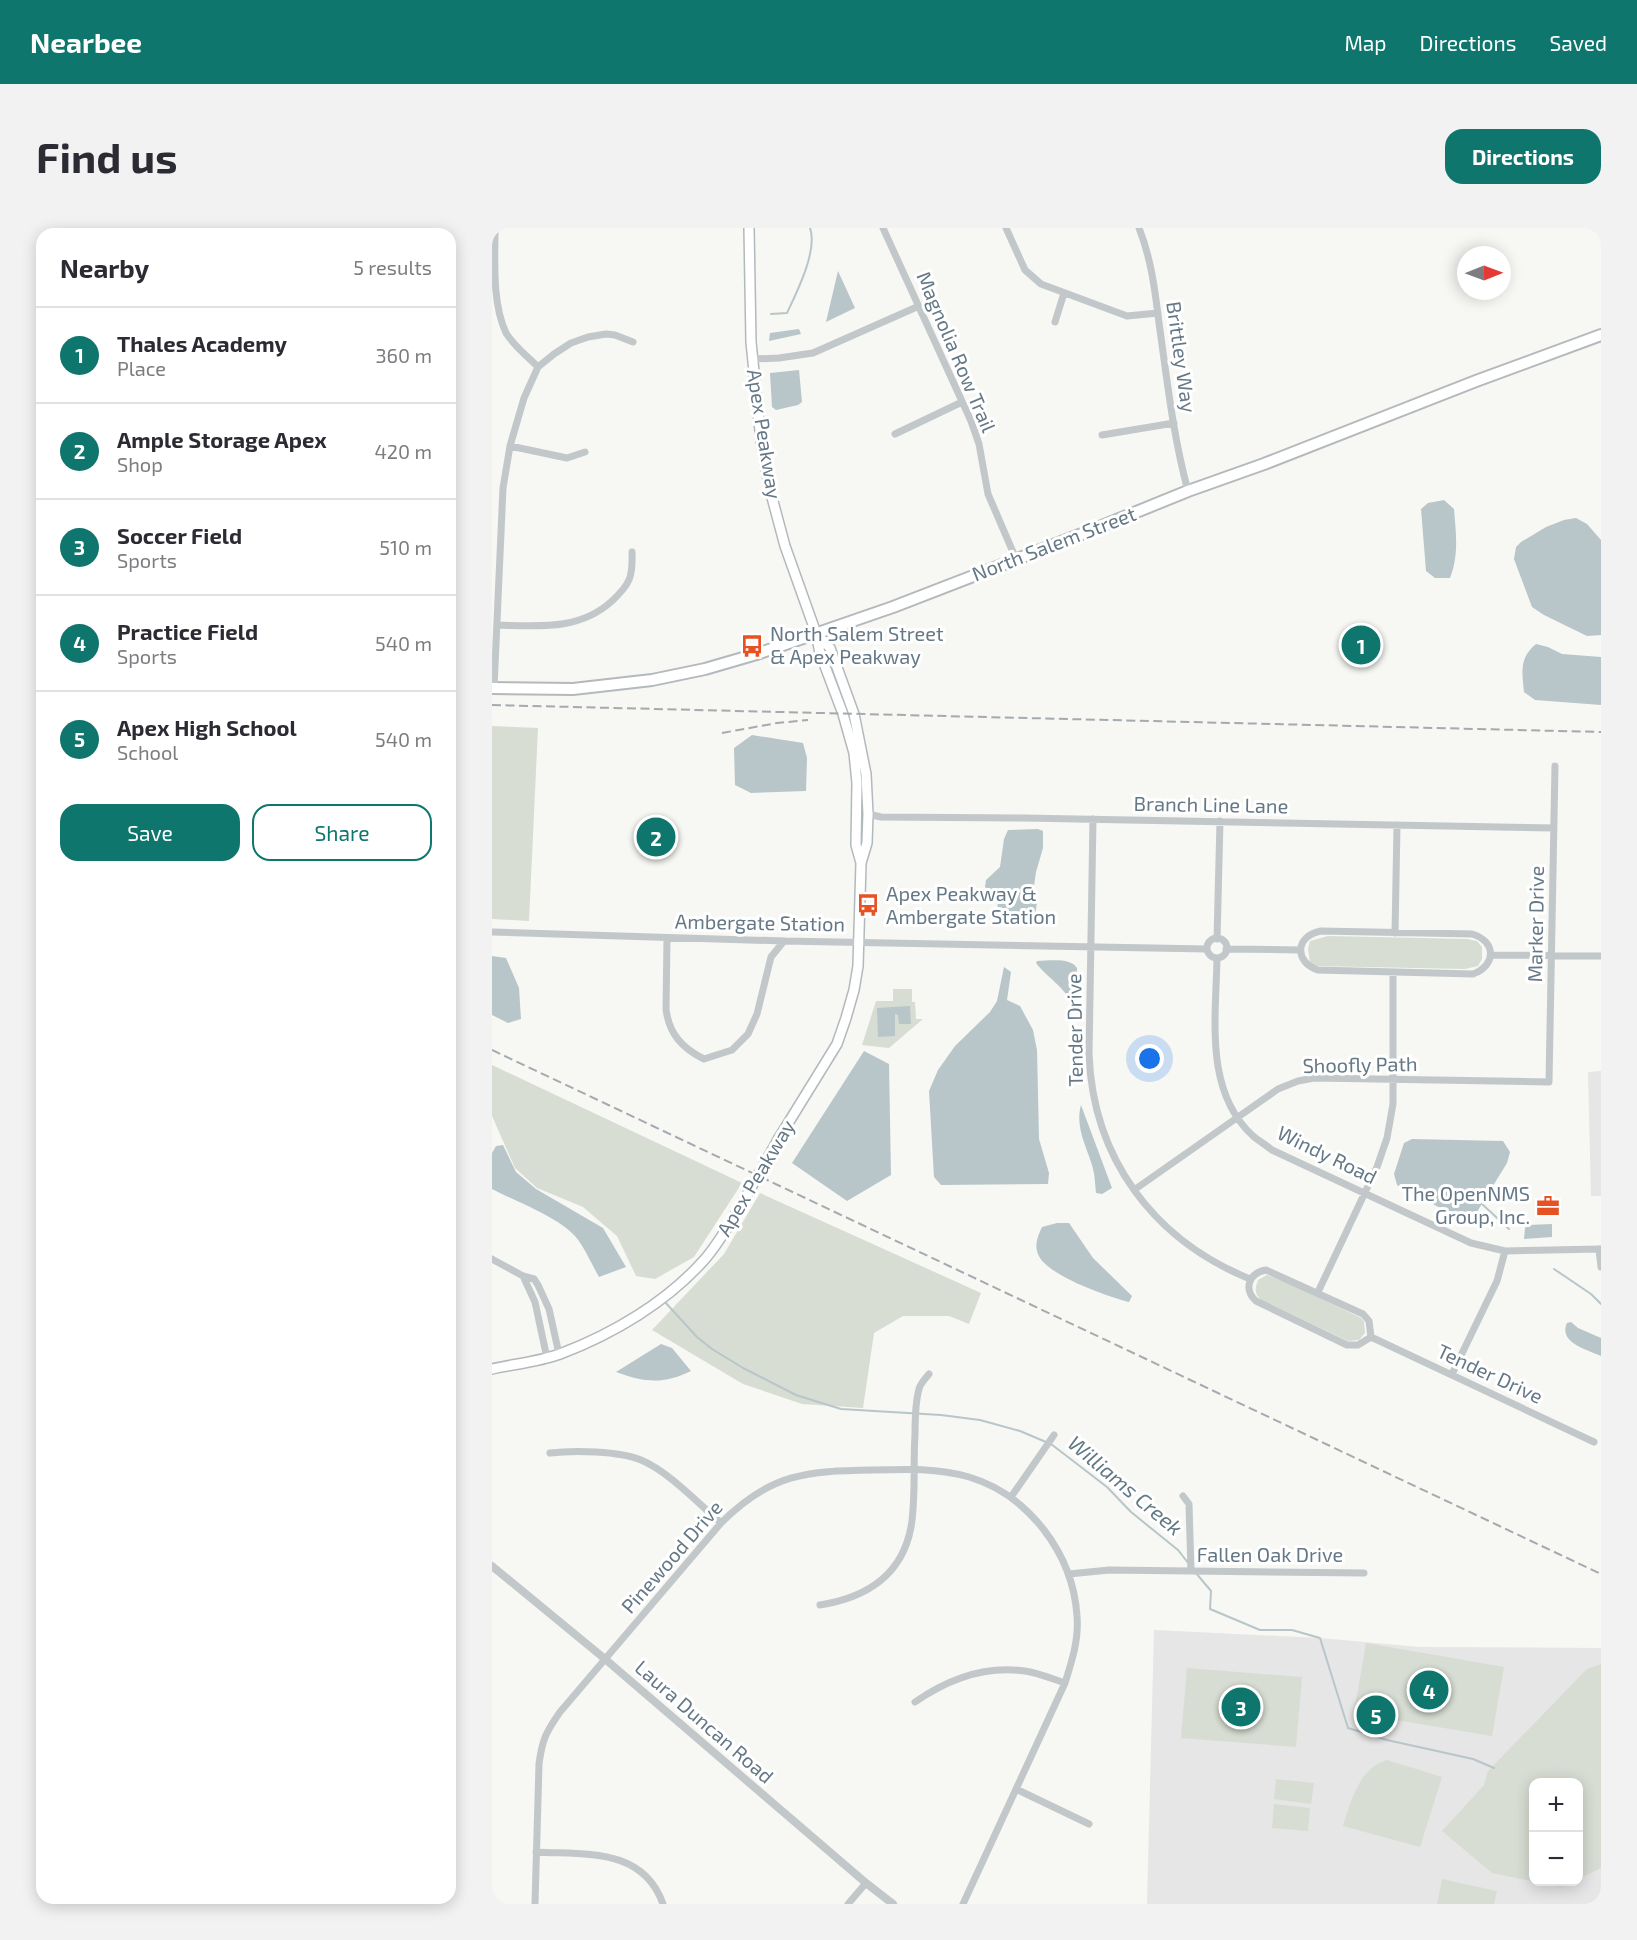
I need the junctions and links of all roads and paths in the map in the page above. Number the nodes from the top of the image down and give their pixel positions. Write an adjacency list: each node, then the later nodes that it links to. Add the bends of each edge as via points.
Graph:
1 (495, 228): 6 (street)
2 (749, 228): 13 (main road, Apex Peakway)
3 (883, 228): 8 (street, Magnolia Row Trail)
4 (1006, 228): 7 (street, via 1025,270 1041,284)
5 (1139, 228): 9 (street, Brittley Way, via 1150,261)
6 (493, 287): 14 (street, via 502,327)
7 (1064, 293): 9 (street, via 1126,316); 10 (street)
8 (919, 306): 13 (street, via 813,352); 15 (street, Magnolia Row Trail)
9 (1158, 313): 16 (street, Brittley Way)
10 (1055, 322)
11 (1601, 335): 21 (main road, North Salem Street)
12 (633, 342): 14 (street, via 615,335 588,337 562,348)
13 (752, 358): 26 (main road, Apex Peakway, via 770,490)
14 (538, 367): 19 (street)
15 (962, 402): 17 (street); 23 (street, Magnolia Row Trail, via 976,434 988,494)
16 (1173, 423): 18 (street); 21 (street, Brittley Way)
17 (895, 434)
18 (1102, 435)
19 (510, 446): 20 (street, via 567,458); 24 (street, via 503,488)
20 (585, 453)
21 (1188, 491): 23 (main road, North Salem Street)
22 (632, 552): 25 (street, via 633,573 629,581 595,614 556,626)
23 (1016, 560): 26 (main road, North Salem Street)
24 (495, 610): 25 (street)
25 (497, 625): 27 (street)
26 (816, 633): 27 (main road, North Salem Street, via 705,669 652,680 573,689); 29 (main road, Apex Peakway, via 830,648 854,714 864,758); 34 (main road, Apex Peakway, via 854,753 856,845)
27 (493, 688)
28 (1556, 766): 33 (street, Marker Drive)
29 (868, 814): 30 (street, Branch Line Lane); 34 (main road, Apex Peakway, via 867,843)
30 (1093, 819): 31 (street, Branch Line Lane); 41 (street, Tender Drive)
31 (1220, 821): 32 (street, Branch Line Lane); 38 (street)
32 (1397, 825): 33 (street, Branch Line Lane); 36 (street)
33 (1554, 828): 46 (street, Marker Drive)
34 (861, 863): 40 (main road, Apex Peakway)
35 (492, 932): 37 (street, Ambergate Station)
36 (1395, 933): 44 (street, via 1321,931 1307,936); 45 (street, via 1472,934 1485,939)
37 (668, 938): 39 (street, Ambergate Station); 39 (street, via 667,1020 683,1047 704,1059 732,1050 748,1034 757,1014 768,964)
38 (1217, 939): 42 (street, via 1211,940); 43 (street, via 1223,941)
39 (784, 941): 40 (street, Ambergate Station)
40 (859, 942): 41 (street, Ambergate Station); 63 (main road, Apex Peakway, bridge, via 854,990 838,1040 712,1250 678,1286 614,1331)
41 (1091, 946): 42 (street, Ambergate Station); 53 (street, Tender Drive, via 1091,1088 1105,1138)
42 (1207, 948): 48 (street)
43 (1226, 949): 44 (street); 48 (street)
44 (1300, 950): 49 (street, via 1309,967 1318,970)
45 (1491, 955): 46 (street); 49 (street, via 1488,964 1473,974)
46 (1552, 956): 47 (street); 51 (street, Marker Drive)
47 (1601, 956)
48 (1217, 958): 52 (street, Windy Road, via 1216,1060 1223,1091)
49 (1393, 972): 50 (street)
50 (1394, 1079): 51 (street, Shoofly Path); 52 (street, Shoofly Path, via 1298,1081 1270,1094); 54 (street, via 1387,1138)
51 (1549, 1082)
52 (1238, 1118): 53 (street, Shoofly Path); 54 (street, Windy Road, via 1272,1150)
53 (1134, 1190): 60 (street, Tender Drive, via 1158,1221 1184,1242 1221,1267)
54 (1366, 1193): 56 (street, Windy Road, via 1471,1243); 61 (street)
55 (1600, 1249): 56 (street, Windy Road); 58 (street)
56 (1505, 1251): 67 (street, via 1497,1281)
57 (492, 1259): 59 (street)
58 (1601, 1267)
59 (523, 1276): 63 (street, via 534,1279 546,1299); 64 (street, via 537,1310)
60 (1250, 1280): 61 (street, via 1260,1271 1270,1271); 62 (street, via 1251,1297 1256,1301 1347,1345 1358,1345)
61 (1318, 1292): 62 (street, via 1363,1314 1369,1321)
62 (1371, 1337): 67 (street, Tender Drive)
63 (559, 1354): 64 (main road, Apex Peakway)
64 (547, 1358): 65 (main road, Apex Peakway)
65 (492, 1369)
66 (928, 1374): 71 (street, via 919,1388)
67 (1452, 1374): 69 (street, Tender Drive)
68 (1054, 1435): 73 (street)
69 (1594, 1442)
70 (550, 1454): 74 (street, via 569,1451 640,1459)
71 (913, 1469): 73 (street, Pinewood Drive, via 970,1478); 74 (street, Pinewood Drive, via 817,1472 788,1478 758,1492); 79 (street, via 911,1527 893,1566 868,1591 842,1602)
72 (1183, 1496): 76 (street, via 1189,1504)
73 (1011, 1497): 78 (street, Pinewood Drive, via 1046,1532)
74 (721, 1523): 80 (street, Pinewood Drive)
75 (492, 1566): 80 (street, Laura Duncan Road)
76 (1191, 1571): 77 (street, Fallen Oak Drive); 78 (street, Fallen Oak Drive, via 1109,1570)
77 (1364, 1573)
78 (1069, 1574): 81 (street, Pinewood Drive, via 1077,1631)
79 (820, 1605)
80 (605, 1659): 85 (street, Pinewood Drive, via 560,1712 542,1743); 86 (street, Laura Duncan Road)
81 (1065, 1683): 82 (street, via 1023,1671 995,1670 948,1682); 83 (street, Pinewood Drive)
82 (915, 1702)
83 (1016, 1789): 84 (street); 91 (street, Pinewood Drive)
84 (1089, 1824)
85 (536, 1852): 87 (street, Pinewood Drive); 88 (street, via 623,1860 641,1871)
86 (866, 1883): 89 (street); 90 (street, Laura Duncan Road)
87 (534, 1904)
88 (663, 1904)
89 (848, 1904)
90 (893, 1904)
91 (963, 1904)

